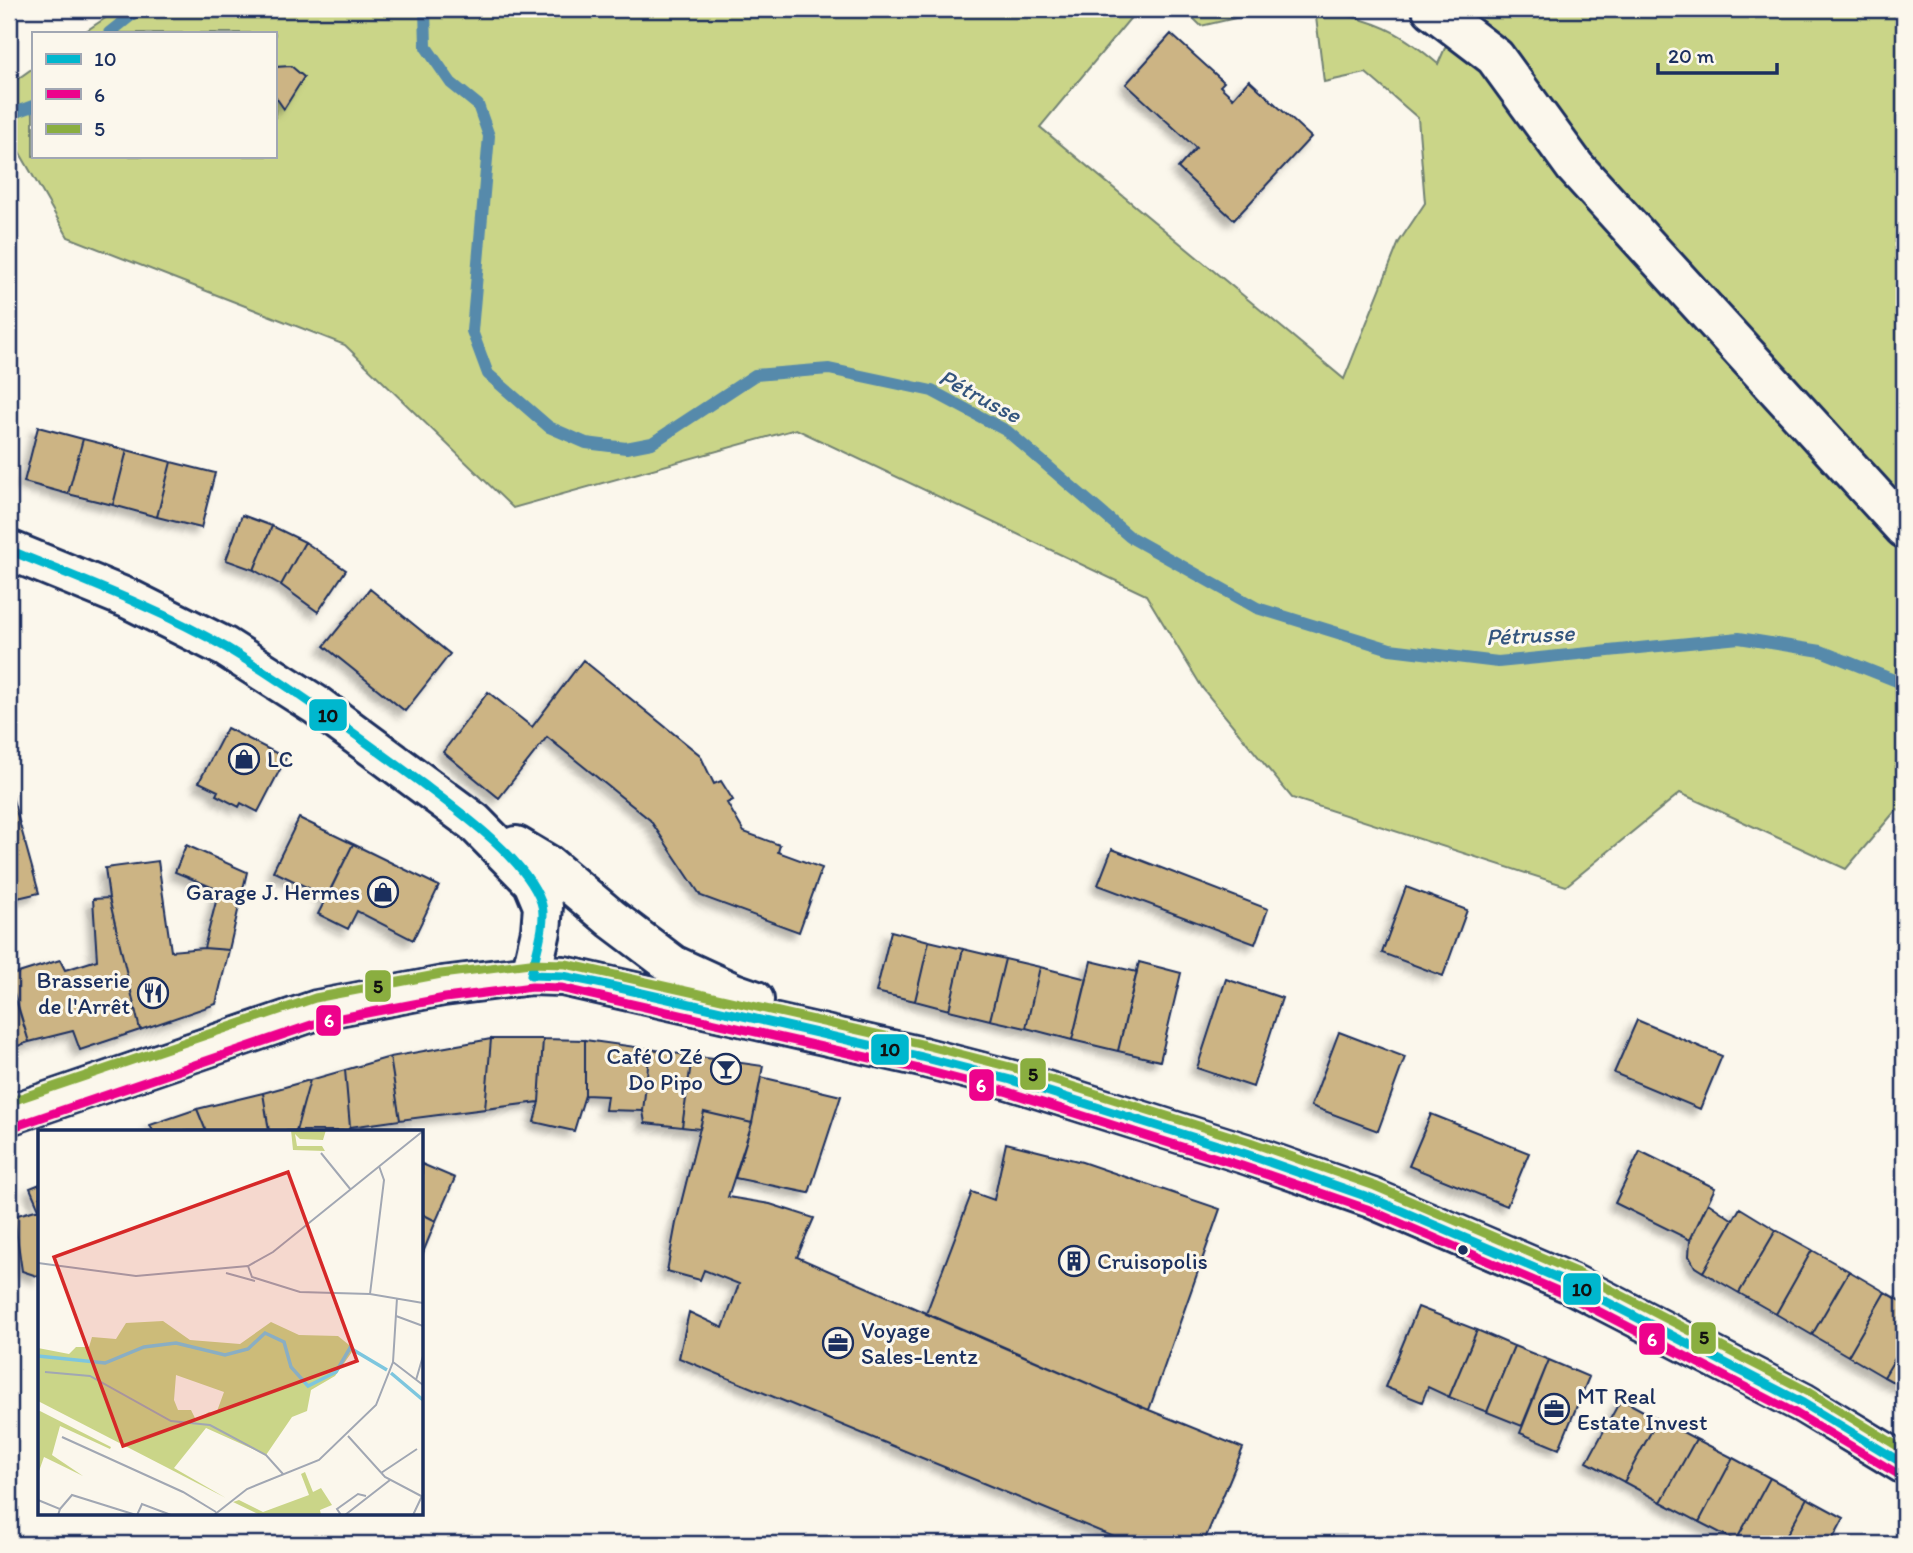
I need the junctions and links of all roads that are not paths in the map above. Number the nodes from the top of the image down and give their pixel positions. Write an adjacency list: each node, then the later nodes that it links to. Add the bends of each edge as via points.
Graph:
1 (1432, 9): 2 (main road, via 1495,57 1574,167)
2 (1904, 528)
3 (9, 550): 4 (main road, via 129,598 225,647 316,705)
4 (474, 822): 5 (main road, via 533,882 543,906); 6 (main road, via 548,865 673,965 734,993)
5 (531, 975): 6 (main road, via 598,983); 7 (main road, via 317,1010)
6 (922, 1057): 8 (main road, via 1148,1122 1371,1198 1572,1283 1803,1403)
7 (9, 1115)
8 (1904, 1464)

